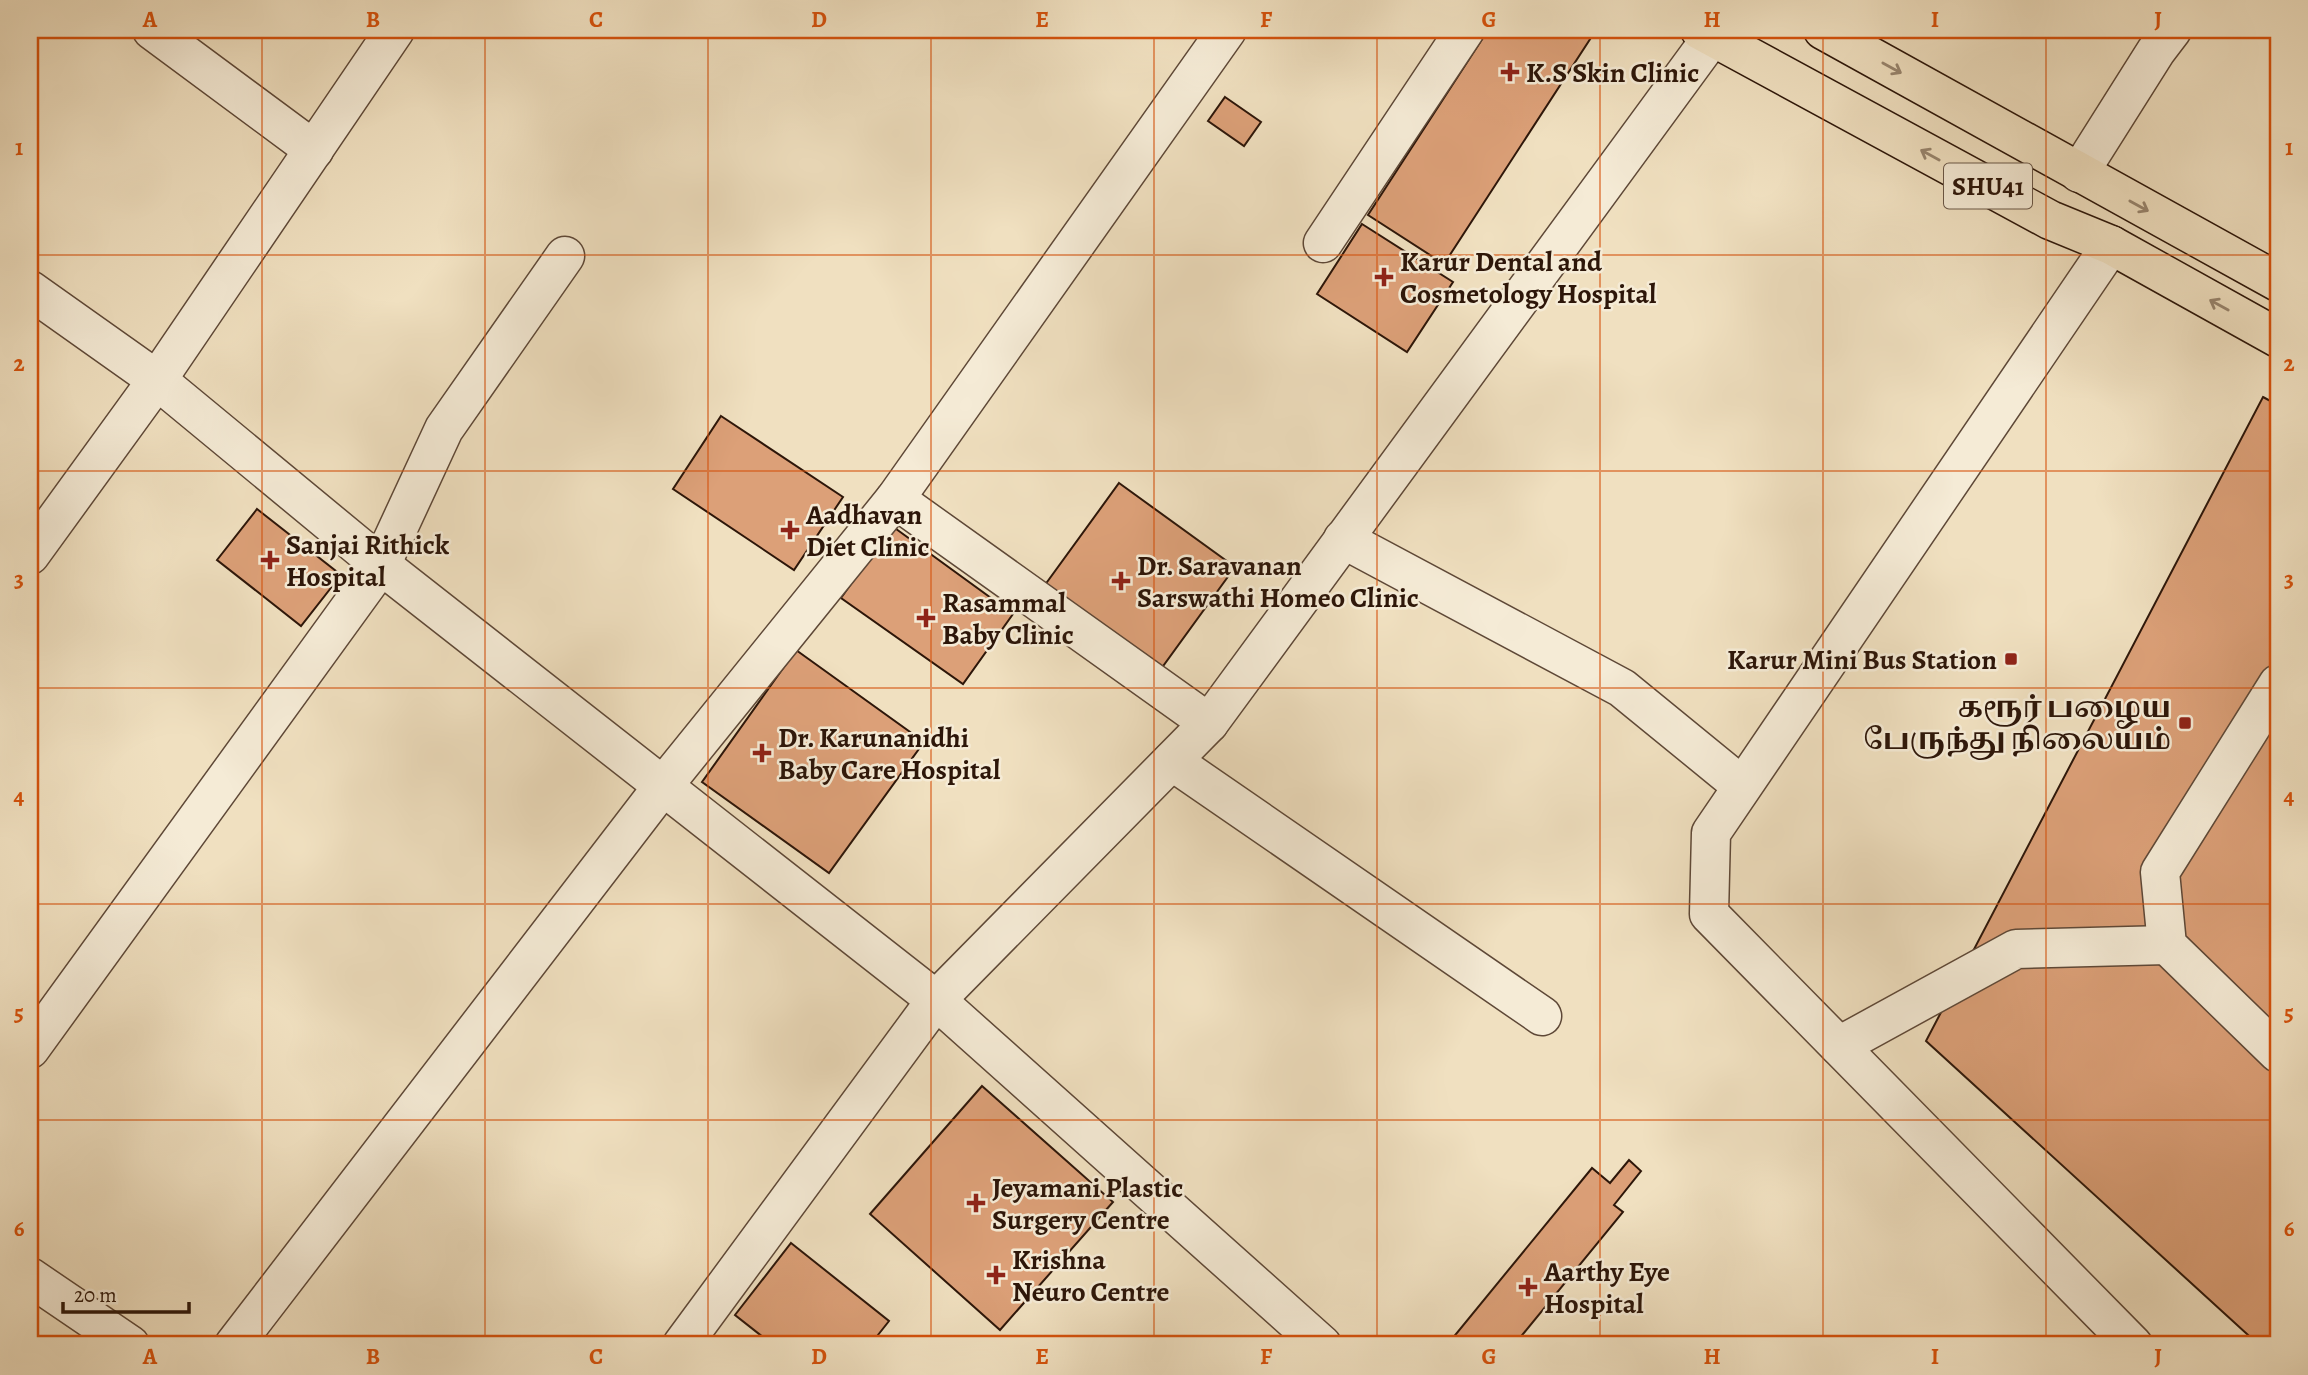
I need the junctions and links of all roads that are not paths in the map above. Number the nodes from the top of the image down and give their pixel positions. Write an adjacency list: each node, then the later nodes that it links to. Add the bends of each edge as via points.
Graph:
1 (152, 30): 8 (street)
2 (395, 30): 8 (street)
3 (1227, 30): 17 (street)
4 (1465, 30): 10 (street)
5 (2172, 30): 9 (street)
6 (1830, 31): 9 (main road, one-way to 9)
7 (1706, 33): 11 (main road, SHU41, one-way to 7, via 2050,220); 18 (street)
8 (314, 150): 16 (street)
9 (2079, 173): 13 (main road, one-way to 13)
10 (1323, 243)
11 (2111, 245): 15 (main road, SHU41, one-way to 11); 25 (street)
12 (565, 256): 20 (street, via 444,429)
13 (2278, 282)
14 (30, 290): 16 (street)
15 (2278, 338)
16 (157, 380): 19 (street); 20 (street)
17 (895, 499): 22 (street); 24 (street)
18 (1343, 539): 22 (street); 25 (street, via 1622,688)
19 (30, 555)
20 (381, 565): 24 (street); 30 (street)
21 (2278, 684): 26 (street, via 2160,872)
22 (1209, 723): 23 (street)
23 (1172, 761): 27 (street); 28 (street)
24 (663, 786): 27 (street); 35 (street)
25 (1742, 786): 29 (street, via 1711,833 1709,914)
26 (2167, 945): 29 (street, via 2016,949); 31 (street)
27 (936, 1000): 33 (street); 36 (street)
28 (1542, 1016)
29 (1839, 1046): 37 (street)
30 (30, 1049)
31 (2278, 1053)
32 (30, 1277): 34 (street)
33 (1304, 1339)
34 (130, 1345)
35 (234, 1345)
36 (682, 1345)
37 (2133, 1345)

